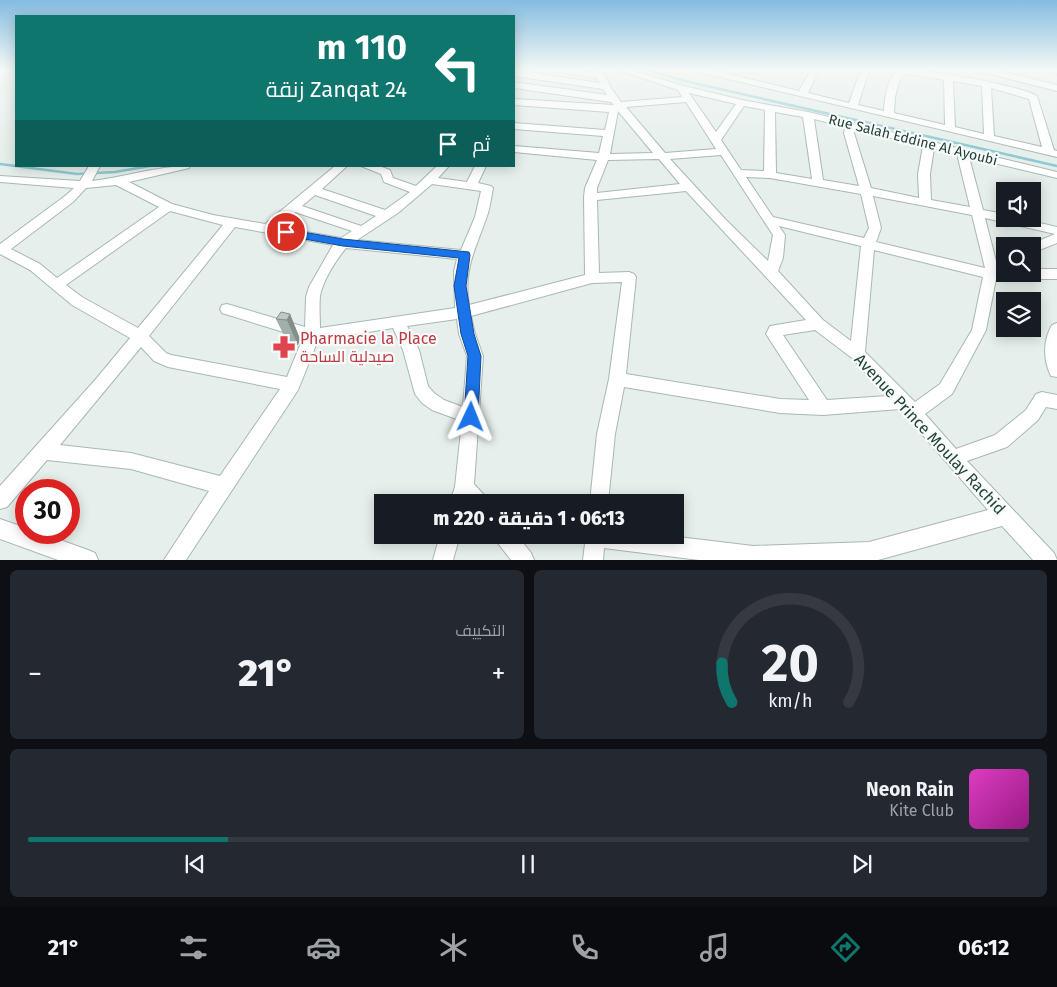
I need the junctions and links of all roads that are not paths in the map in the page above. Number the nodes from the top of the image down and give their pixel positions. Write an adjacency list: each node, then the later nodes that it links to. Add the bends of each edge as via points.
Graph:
1 (571, 96): 15 (street)
2 (611, 96): 15 (street, Avenue Prince Moulay Rachid)
3 (686, 96): 12 (street)
4 (720, 96): 13 (street, Rue Salah Eddine Al Ayoubi)
5 (741, 96): 13 (street)
6 (807, 96): 17 (street)
7 (857, 96): 17 (street)
8 (890, 96): 19 (street)
9 (949, 96): 22 (street)
10 (987, 96): 24 (street)
11 (1028, 96): 29 (street, via 1034,98)
12 (688, 99): 15 (street); 26 (street)
13 (739, 100): 16 (street, Rue Salah Eddine Al Ayoubi); 26 (street)
14 (515, 102): 15 (street)
15 (616, 105): 23 (street); 30 (street, Avenue Prince Moulay Rachid)
16 (770, 107): 18 (street, Rue Salah Eddine Al Ayoubi); 39 (street)
17 (853, 107): 19 (street)
18 (808, 114): 20 (street, Rue Salah Eddine Al Ayoubi); 44 (street)
19 (889, 115): 22 (street)
20 (851, 124): 25 (street, Rue Salah Eddine Al Ayoubi); 49 (street, via 849,133)
21 (515, 126): 23 (street)
22 (950, 129): 24 (street)
23 (609, 133): 31 (street)
24 (989, 138): 29 (street)
25 (929, 144): 28 (street, Rue Salah Eddine Al Ayoubi); 51 (street, via 924,174)
26 (720, 145): 30 (street); 37 (street)
27 (515, 149): 31 (street)
28 (962, 152): 40 (street, Rue Salah Eddine Al Ayoubi); 54 (street)
29 (1053, 153)
30 (661, 156): 31 (street); 46 (street, Avenue Prince Moulay Rachid)
31 (604, 157): 50 (street)
32 (181, 167): 43 (street)
33 (341, 167): 47 (street)
34 (369, 167): 48 (street, via 386,172 388,180)
35 (443, 167): 42 (street)
36 (480, 167): 45 (street)
37 (739, 173): 39 (street); 57 (street)
38 (90, 175): 41 (street); 43 (street); 67 (street, via 69,199)
39 (770, 175): 44 (street)
40 (1057, 175)
41 (0, 179)
42 (431, 180): 45 (street); 48 (street)
43 (118, 181): 52 (street)
44 (818, 183): 49 (street)
45 (472, 184): 68 (street, via 486,187 481,218)
46 (688, 187): 50 (street); 70 (street, Avenue Prince Moulay Rachid)
47 (313, 190): 53 (street); 55 (street)
48 (418, 191): 55 (street)
49 (866, 191): 51 (street); 65 (street, via 875,228)
50 (590, 197): 73 (street)
51 (925, 203): 54 (street)
52 (168, 206): 58 (street); 74 (street)
53 (292, 207): 60 (street); 61 (street)
54 (977, 211): 56 (street); 69 (street)
55 (386, 215): 61 (street)
56 (996, 216)
57 (771, 220): 65 (street); 70 (street, via 779,234)
58 (232, 222): 60 (street); 81 (street)
59 (1041, 227): 62 (street)
60 (267, 229): 64 (street)
61 (362, 230): 64 (street)
62 (1057, 231)
63 (1057, 238): 66 (street)
64 (343, 243): 68 (street); 80 (street, via 316,287)
65 (868, 244): 69 (street); 82 (street)
66 (1041, 246)
67 (1, 250): 74 (street, via 35,267)
68 (465, 255): 76 (street, via 460,286)
69 (996, 268): 87 (street, via 979,330 946,388)
70 (771, 272): 78 (street, Avenue Prince Moulay Rachid)
71 (1041, 272): 72 (street)
72 (1057, 274)
73 (592, 278): 76 (street); 84 (street, via 629,276)
74 (58, 284): 81 (street, via 78,301)
75 (227, 309): 80 (street)
76 (464, 312): 77 (street); 89 (street, via 475,356)
77 (397, 322): 80 (street); 89 (street, via 407,340 421,389 428,398)
78 (818, 324): 82 (street, Avenue Prince Moulay Rachid); 88 (street, via 775,330 774,334)
79 (1057, 329): 83 (street, via 1052,342)
80 (312, 335): 85 (street)
81 (140, 336): 85 (street, via 168,361); 90 (street)
82 (857, 354): 87 (street, Avenue Prince Moulay Rachid)
83 (1057, 371)
84 (618, 379): 88 (street, via 780,406); 94 (street, via 606,434)
85 (292, 385): 92 (street)
86 (1057, 402): 91 (street, via 1042,399 1032,415 1001,441)
87 (908, 407): 88 (street); 91 (street, Avenue Prince Moulay Rachid)
88 (823, 408)
89 (471, 417): 93 (street)
90 (44, 451): 92 (street, via 131,461); 95 (street)
91 (954, 458): 96 (street, Avenue Prince Moulay Rachid)
92 (222, 486): 103 (street)
93 (462, 494)
94 (600, 494)
95 (0, 500)
96 (1006, 516): 101 (street, via 869,552 753,556); 107 (street, Avenue Prince Moulay Rachid)
97 (0, 529): 102 (street)
98 (447, 544): 104 (street)
99 (511, 544): 105 (street)
100 (595, 544): 106 (street)
101 (659, 544)
102 (88, 560)
103 (174, 560)
104 (443, 560)
105 (524, 560)
106 (593, 560)
107 (1047, 560)

